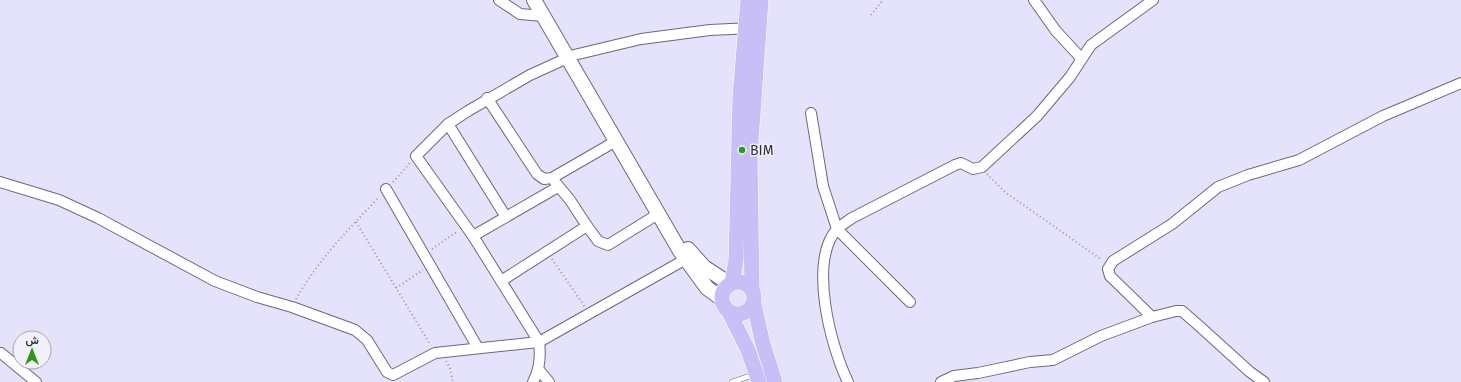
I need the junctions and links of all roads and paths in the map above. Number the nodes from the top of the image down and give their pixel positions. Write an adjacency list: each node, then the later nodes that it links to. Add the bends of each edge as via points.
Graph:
1 (499, 0): 10 (street, via 520,14)
2 (534, 0): 10 (street)
3 (542, 0): 12 (street)
4 (748, 0): 11 (main road)
5 (761, 0): 11 (main road)
6 (883, 0): 9 (path)
7 (1034, 0): 13 (street)
8 (1153, 0): 13 (street, via 1091,45)
9 (871, 15)
10 (543, 16): 12 (street)
11 (752, 28): 12 (street, via 710,30 641,39); 37 (main road, via 737,159 736,260); 39 (main road, via 750,156)
12 (571, 57): 15 (street, via 530,75); 18 (street); 37 (street, via 685,245 704,267)
13 (1081, 58): 20 (street, via 1070,77 1037,116)
14 (1461, 83): 34 (street, via 1384,116 1299,160 1218,187 1172,224)
15 (488, 98): 17 (street); 22 (street, via 537,174)
16 (811, 113): 29 (street, via 823,186)
17 (448, 124): 19 (street); 25 (street)
18 (616, 141): 22 (street); 24 (street)
19 (416, 156): 23 (path); 27 (street)
20 (982, 166): 29 (street, via 973,169 961,164 955,165 852,218); 34 (path, via 990,178 1006,192)
21 (0, 182): 42 (street, via 58,200 98,218 215,281)
22 (555, 182): 25 (street); 28 (street)
23 (386, 189): 26 (path); 32 (street)
24 (658, 214): 28 (street, via 608,245 598,241); 33 (street)
25 (506, 217): 30 (street)
26 (356, 222): 38 (path); 42 (path, via 309,276)
27 (465, 226): 30 (street); 32 (path)
28 (587, 226): 31 (street)
29 (837, 229): 40 (street); 57 (street, via 830,240 824,259 823,274 832,338)
30 (473, 236): 36 (street)
31 (547, 252): 36 (street); 43 (path)
32 (425, 254): 35 (street)
33 (686, 259): 41 (street, via 707,288); 43 (street)
34 (1109, 265): 44 (street, via 1110,276)
35 (431, 266): 38 (path); 46 (street)
36 (501, 281): 45 (street)
37 (731, 283): 39 (main road, via 741,282); 41 (main road, via 724,290)
38 (396, 288): 47 (path)
39 (753, 296): 41 (main road, via 748,312 744,314 734,314); 56 (main road, via 763,344)
40 (910, 302)
41 (725, 305): 50 (main road, via 742,337)
42 (292, 307): 47 (street, via 360,333 368,340 390,374 398,374)
43 (589, 314): 45 (street)
44 (1152, 317): 58 (street, via 1101,336 1052,360 954,376); 59 (street, via 1182,312)
45 (539, 342): 46 (street); 49 (street)
46 (478, 348): 47 (street)
47 (435, 353): 52 (path, via 447,362)
48 (1, 354): 51 (street)
49 (539, 370): 53 (street); 54 (street)
50 (758, 378): 55 (lane)
51 (36, 382)
52 (453, 382)
53 (533, 382)
54 (549, 382)
55 (732, 382)
56 (775, 382)
57 (848, 382)
58 (941, 382)
59 (1264, 382)

